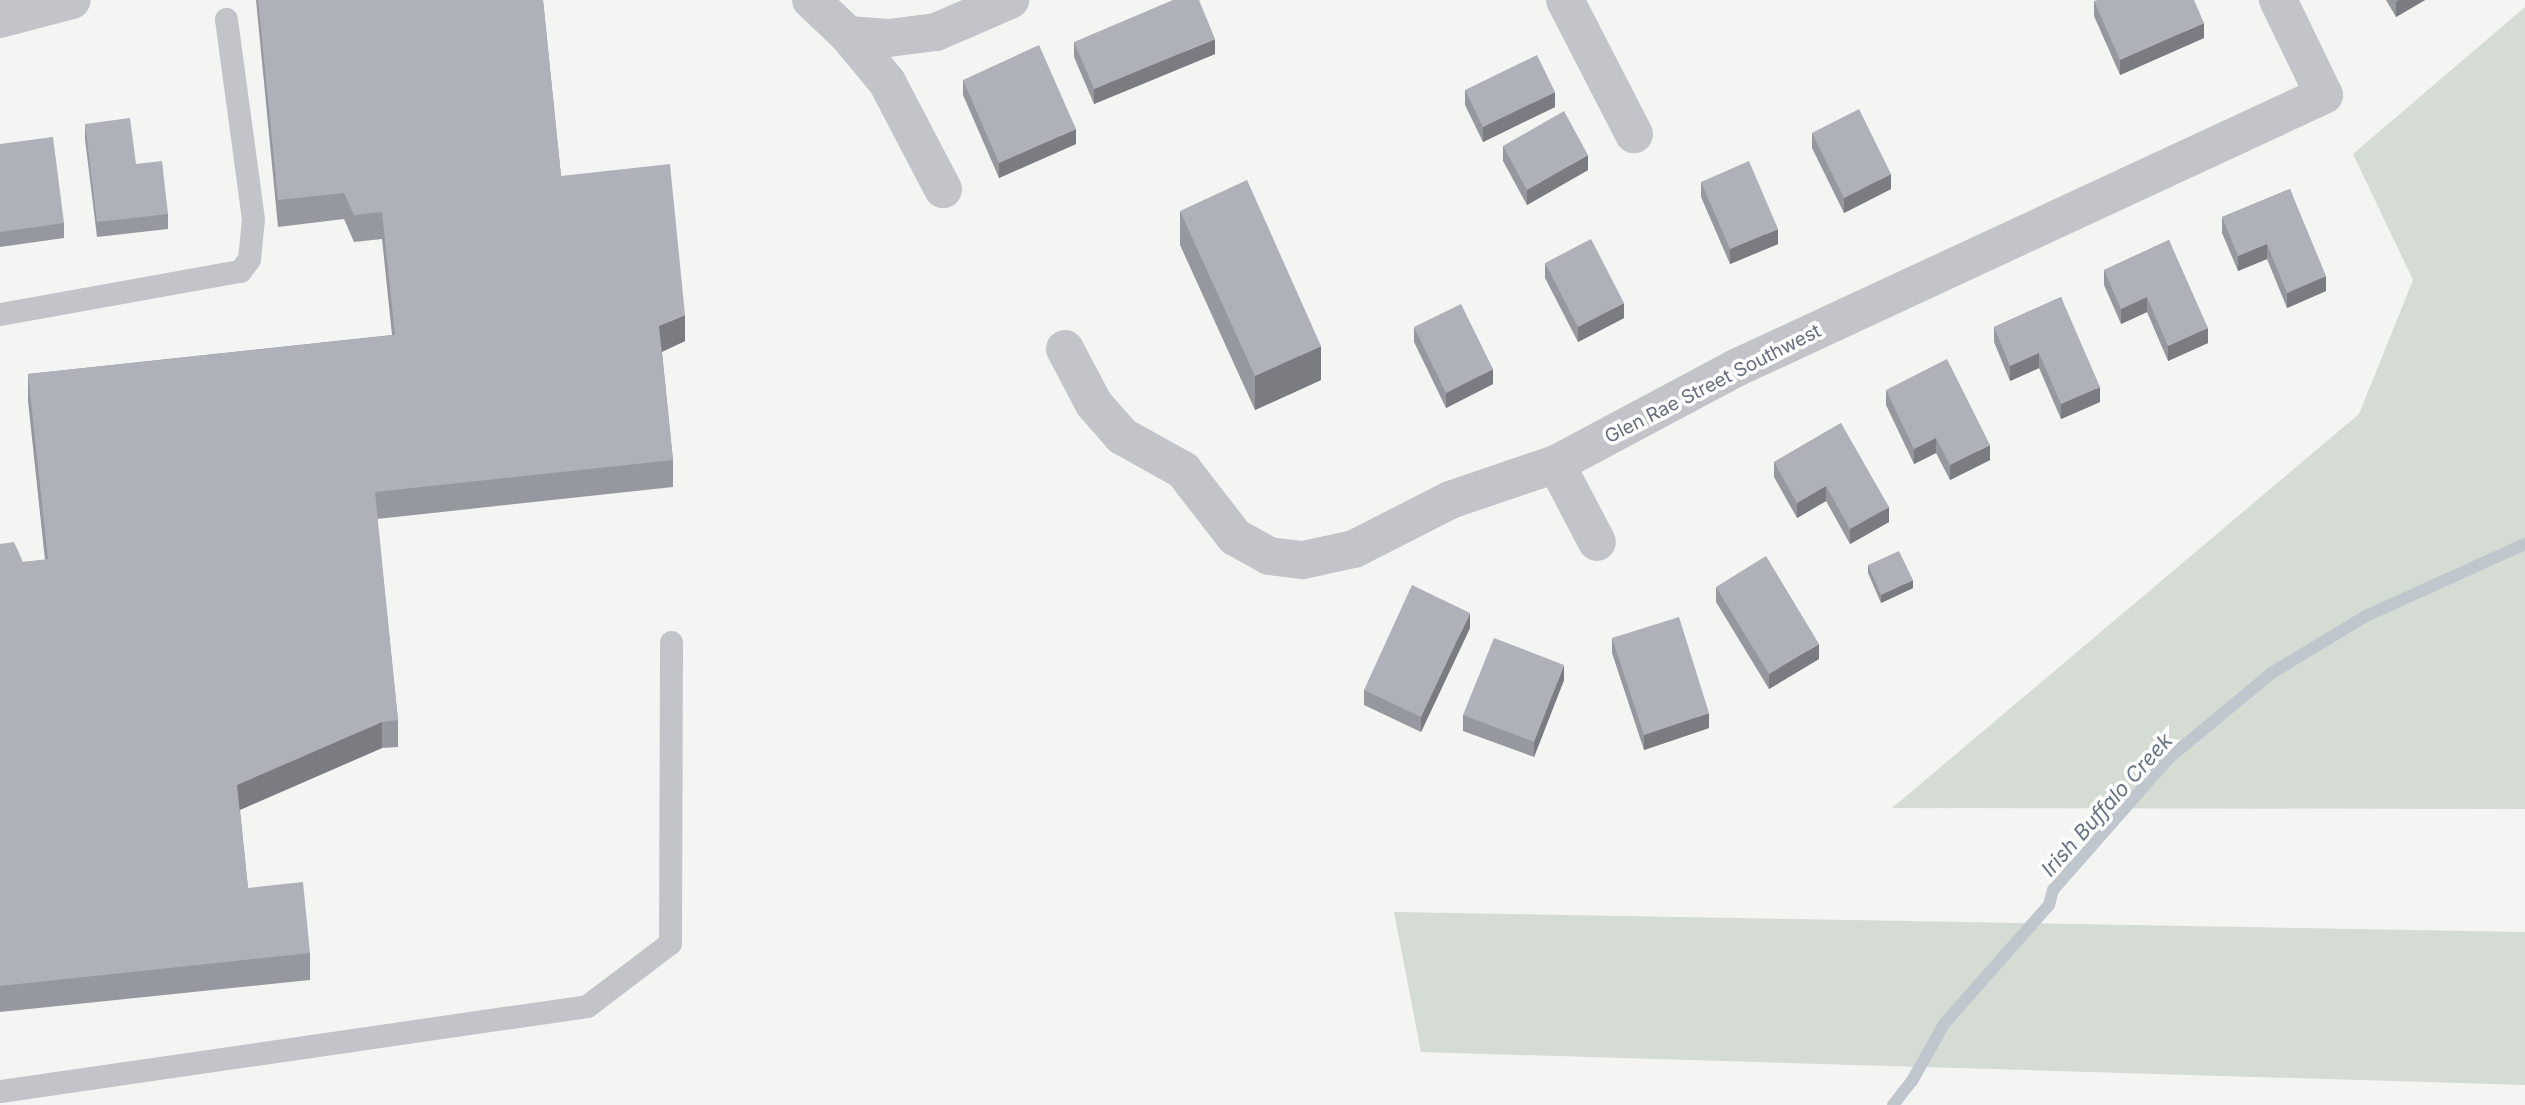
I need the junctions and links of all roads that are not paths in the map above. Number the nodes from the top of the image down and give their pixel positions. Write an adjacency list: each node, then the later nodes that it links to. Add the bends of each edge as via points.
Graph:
1 (72, 0): 6 (street)
2 (811, 0): 8 (street)
3 (1010, 0): 8 (street, via 936,32 889,38)
4 (1565, 0): 9 (street)
5 (2278, 0): 13 (street, Glen Rae Street Southwest, via 2324,95 1738,367)
6 (0, 19)
7 (226, 19): 11 (lane, via 253,219 248,259 240,271)
8 (848, 35): 10 (street, via 887,82)
9 (1634, 134)
10 (943, 189)
11 (0, 314)
12 (1065, 349): 13 (street, Glen Rae Street Southwest, via 1094,404 1122,436 1183,470 1235,537 1269,556 1303,560 1354,549 1450,500)
13 (1556, 464): 14 (street)
14 (1597, 542)
15 (671, 642): 16 (lane, via 670,943 587,1006)
16 (0, 1091)

